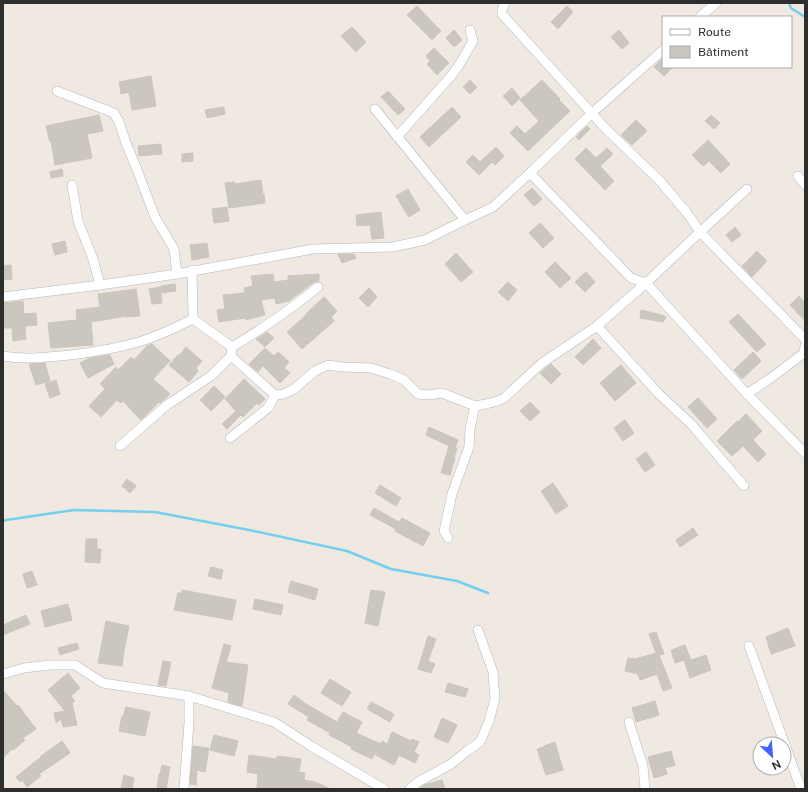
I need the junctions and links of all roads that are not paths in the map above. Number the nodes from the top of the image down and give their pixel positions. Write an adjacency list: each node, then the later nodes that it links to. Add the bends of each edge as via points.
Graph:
1 (505, 3): 8 (street, via 502,14)
2 (716, 3): 3 (street)
3 (701, 16)
4 (470, 30): 9 (street, via 473,40 459,65)
5 (662, 51): 8 (street)
6 (57, 91): 18 (street, via 114,113 120,122 155,217 174,249)
7 (374, 109): 9 (street)
8 (592, 113): 10 (street); 16 (street, via 660,182)
9 (397, 137): 15 (street)
10 (530, 173): 15 (street, via 493,207); 19 (street, via 631,278)
11 (798, 176): 13 (street)
12 (72, 185): 20 (street, via 78,221)
13 (805, 185)
14 (748, 189): 16 (street)
15 (465, 220): 17 (street, via 426,240 393,247 313,249)
16 (700, 232): 19 (street); 25 (street)
17 (192, 270): 18 (street); 23 (street)
18 (177, 274): 20 (street)
19 (646, 283): 24 (street); 29 (street)
20 (100, 285): 22 (street)
21 (318, 287): 27 (street)
22 (3, 297)
23 (193, 319): 27 (street); 28 (street, via 144,341 123,347 50,357 16,359)
24 (597, 326): 31 (street, via 542,364 504,398); 35 (street, via 658,393 692,425)
25 (805, 339)
26 (805, 346): 29 (street, via 804,353)
27 (231, 352): 30 (street); 33 (street, via 211,376 167,405)
28 (3, 356)
29 (747, 394): 34 (street)
30 (275, 395): 31 (street, via 294,390 315,371 328,365 371,368 404,380 418,394 442,393); 32 (street, via 268,408)
31 (475, 406): 36 (street, via 469,448 452,494 444,530)
32 (230, 438)
33 (120, 446)
34 (805, 452)
35 (744, 486)
36 (448, 538)
37 (478, 630): 44 (street, via 493,672 495,699 489,721 480,742 452,764)
38 (749, 646): 46 (street)
39 (3, 674): 40 (street, via 50,665 76,666 103,683)
40 (189, 696): 42 (street); 43 (street, via 274,722)
41 (629, 722): 45 (street, via 643,766)
42 (184, 789)
43 (384, 789)
44 (410, 789)
45 (646, 789)
46 (801, 789)

